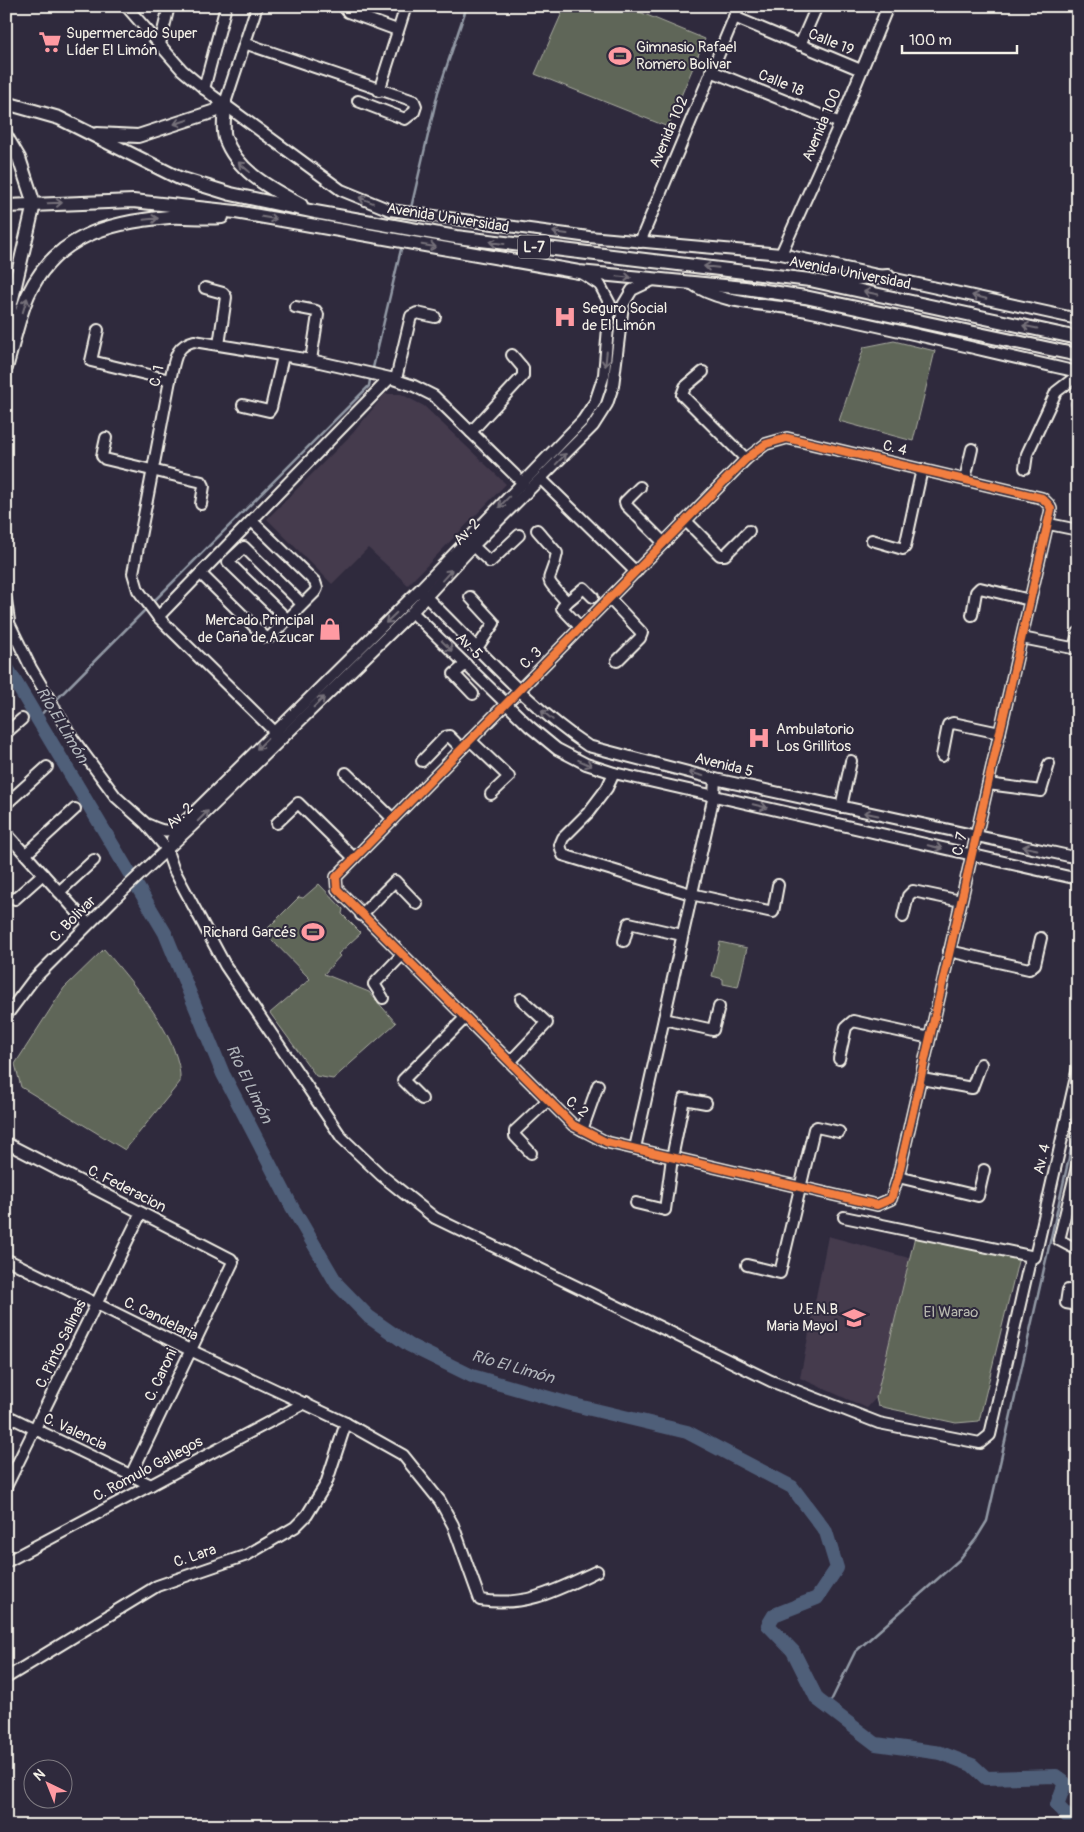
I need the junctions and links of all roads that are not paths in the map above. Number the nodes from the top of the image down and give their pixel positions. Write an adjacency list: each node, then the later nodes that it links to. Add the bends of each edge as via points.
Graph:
1 (126, 6): 12 (street, Avenida Universidad)
2 (170, 6): 12 (street)
3 (226, 6): 17 (street)
4 (257, 6): 13 (street)
5 (343, 6): 11 (street, via 348,12)
6 (406, 6): 11 (street)
7 (739, 6): 10 (street, Avenida 102)
8 (817, 6): 14 (street)
9 (888, 6): 15 (street, Avenida 100)
10 (734, 17): 14 (street, Calle 19); 16 (street, Avenida 102)
11 (398, 30): 18 (street)
12 (160, 44): 17 (street, Avenida Universidad, via 182,70)
13 (247, 44): 18 (street); 21 (street)
14 (800, 45): 15 (street, Calle 19)
15 (861, 70): 22 (street, Avenida 100)
16 (711, 71): 22 (street, Calle 18); 30 (street, Avenida 102)
17 (204, 88): 21 (street, Avenida Universidad)
18 (379, 91): 19 (street, via 414,101 414,112 405,119)
19 (358, 101)
20 (6, 103): 23 (main road, Avenida Universidad / L-7, via 58,118)
21 (225, 103): 23 (main road, one-way to 23, via 215,111 138,136); 28 (main road, one-way to 21, via 264,184 238,162 224,136); 29 (street, Avenida Universidad / L-7, one-way to 21, via 390,210 341,190)
22 (840, 123): 32 (street, Avenida 100)
23 (92, 134): 28 (main road, Avenida Universidad / L-7, via 179,178 231,194)
24 (6, 136): 25 (main road, via 19,158)
25 (34, 204): 26 (main road, Avenida Universidad / L-7); 27 (main road, Avenida Universidad / L-7, one-way to 27, via 133,201); 44 (main road, via 11,303)
26 (6, 206)
27 (236, 212): 33 (main road, Avenida Universidad / L-7, one-way to 33); 50 (main road, one-way to 27, via 27,297 49,262 73,242 98,229 132,221 171,217 220,218)
28 (315, 212): 31 (main road, Avenida Universidad / L-7, one-way to 28, via 456,237)
29 (589, 237): 30 (street, Avenida Universidad / L-7); 31 (street)
30 (640, 242): 32 (street, Avenida Universidad / L-7)
31 (558, 250): 37 (main road, Avenida Universidad / L-7, one-way to 31)
32 (782, 254): 34 (street, Avenida Universidad / L-7)
33 (579, 272): 35 (main road, Avenida Universidad / L-7, one-way to 35); 65 (street, Av. 2, one-way to 65, via 600,284 610,304 604,375 595,402 583,420)
34 (888, 276): 37 (main road); 41 (street, Avenida Universidad / L-7, one-way to 34)
35 (653, 280): 36 (main road, Avenida Universidad / L-7); 63 (street, Av. 2, one-way to 35, via 593,426 607,404 617,366 623,305 632,290)
36 (689, 282): 46 (main road, Avenida Universidad / L-7, via 805,297); 52 (street, Avenida Universidad / L-7, via 702,292 727,299 795,308)
37 (826, 283): 43 (main road, Avenida Universidad / L-7, one-way to 37)
38 (205, 288): 45 (street, via 226,296)
39 (295, 307): 49 (street, via 318,315)
40 (435, 317): 53 (street, via 417,313 411,316)
41 (1078, 320)
42 (98, 330): 54 (street, via 91,361)
43 (1078, 338)
44 (6, 343)
45 (219, 345): 47 (street, C. 1); 54 (street, C. 1, via 194,341 183,344)
46 (1078, 355)
47 (283, 356): 49 (street, C. 1); 55 (street, via 269,411)
48 (512, 356): 56 (street, via 523,368 523,376)
49 (311, 360): 53 (street, C. 1)
50 (6, 368)
51 (703, 372): 59 (street, via 685,387 682,394)
52 (1078, 374): 60 (street, via 1056,392 1027,454)
53 (393, 379): 56 (street, C. 1, via 434,396); 70 (street)
54 (170, 380): 62 (street, C. 1)
55 (243, 405)
56 (471, 432): 65 (street, C. 1)
57 (106, 438): 62 (street, via 102,456 105,459)
58 (972, 449): 64 (street)
59 (746, 458): 61 (street, C. 4, via 766,444 787,438); 69 (street, C. 3)
60 (1025, 468)
61 (922, 469): 64 (street, C. 4); 76 (street, via 903,549)
62 (153, 470): 68 (street, via 202,482); 91 (street, C. 1, via 134,573 138,590)
63 (541, 479): 78 (street, Av. 2); 79 (street)
64 (965, 479): 67 (street, C. 4)
65 (523, 483): 81 (street, Av. 2, one-way to 81)
66 (640, 487): 77 (street, via 625,502 626,505)
67 (1042, 498): 71 (street, C. 7, via 1051,509)
68 (201, 504)
69 (686, 521): 74 (street, via 720,555 725,555); 77 (street, C. 3)
70 (253, 522): 80 (street); 88 (street, via 315,582 315,592)
71 (1049, 524): 73 (street); 86 (street, C. 7)
72 (537, 530): 87 (street, via 557,553 548,578)
73 (1078, 530)
74 (749, 531)
75 (519, 535): 78 (street, via 490,562)
76 (872, 540)
77 (664, 543): 79 (street, C. 3)
78 (473, 546): 81 (street, Av. 2, one-way to 78)
79 (636, 572): 84 (street, C. 3)
80 (201, 574): 91 (street); 93 (street, via 266,637)
81 (423, 594): 89 (street, Av. 2); 97 (street, Avenida 5); 106 (street, Av. 2, one-way to 106)
82 (470, 597): 97 (street, via 494,623)
83 (593, 597): 87 (street, via 584,588)
84 (610, 599): 94 (street, C. 3); 98 (street, via 642,633)
85 (6, 600): 92 (street)
86 (1030, 600): 90 (street, via 980,588 976,592); 96 (street, C. 7)
87 (567, 602): 94 (street, via 562,608)
88 (302, 604): 93 (street); 93 (street, via 244,547 228,562)
89 (412, 612): 99 (street, Av. 5, one-way to 99); 106 (street, Av. 2, one-way to 89)
90 (972, 615)
91 (158, 617): 106 (street, C. 1)
92 (8, 619): 125 (street, via 31,668 73,739 116,797)
93 (288, 620)
94 (581, 628): 100 (street, C. 3)
95 (1078, 633): 96 (street, via 1072,648)
96 (1022, 638): 105 (street, C. 7)
97 (477, 648): 100 (street, Avenida 5)
98 (617, 662)
99 (466, 664): 101 (street, via 454,674); 102 (street, Av. 5)
100 (518, 690): 102 (street, C. 3); 116 (street, Avenida 5, one-way to 100, via 588,746)
101 (472, 694)
102 (505, 703): 107 (street, C. 3); 115 (street, Avenida 5, one-way to 115, via 557,748 586,764)
103 (22, 719): 104 (street)
104 (6, 733)
105 (1000, 733): 109 (street, via 953,723 948,725); 117 (street, C. 7)
106 (278, 735): 124 (street, Av. 2, one-way to 124); 129 (street, Av. 2, one-way to 106, via 192,826)
107 (470, 740): 108 (street, C. 3); 118 (street, via 509,777)
108 (462, 748): 110 (street, via 449,736 445,737); 123 (street, C. 3)
109 (942, 756)
110 (422, 761)
111 (851, 761): 121 (street)
112 (1049, 764): 117 (street, via 1041,791)
113 (47, 767): 120 (street)
114 (346, 773): 123 (street)
115 (614, 773): 119 (street, Avenida 5); 140 (street, via 588,813 562,838 563,855)
116 (715, 779): 119 (street); 121 (street, Avenida 5)
117 (988, 784): 127 (street, C. 7)
118 (491, 794)
119 (714, 795): 131 (street, Avenida 5, one-way to 131); 140 (street)
120 (6, 804)
121 (841, 807): 127 (street, Avenida 5, one-way to 121)
122 (75, 809): 130 (street)
123 (392, 818): 132 (street, C. 3)
124 (184, 822): 125 (street, via 168,831); 129 (street, Av. 2)
125 (145, 823): 129 (street, Av. 4)
126 (277, 823): 132 (street, via 298,803)
127 (976, 836): 131 (street, C. 7); 133 (street, Avenida 5, one-way to 127)
128 (8, 838): 130 (street)
129 (166, 848): 146 (street, C. Bolivar); 183 (street, Av. 4, via 173,868 225,965 342,1138 381,1175 435,1218 771,1381 879,1424 980,1443 990,1435)
130 (26, 854): 135 (street)
131 (971, 856): 137 (street, Avenida 5); 142 (street, C. 7)
132 (354, 858): 136 (street, C. 3)
133 (1078, 858)
134 (94, 860): 139 (street)
135 (43, 874): 139 (street); 141 (street)
136 (336, 877): 144 (street, C. 2, via 337,889)
137 (1078, 879)
138 (778, 885): 140 (street, via 773,912)
139 (59, 892): 146 (street)
140 (691, 894): 147 (street)
141 (15, 899)
142 (961, 902): 145 (street, via 913,891 908,896); 150 (street, C. 7)
143 (417, 904): 144 (street, via 395,881)
144 (361, 915): 151 (street, C. 2)
145 (904, 917)
146 (88, 924): 155 (street, C. Bolivar, via 33,980)
147 (682, 935): 149 (street, via 629,923); 157 (street)
148 (1041, 938): 150 (street, via 1036,964 1028,969)
149 (624, 941)
150 (949, 951): 158 (street, C. 7)
151 (401, 956): 152 (street, via 374,984); 156 (street, C. 2)
152 (383, 998)
153 (521, 998): 160 (street, via 547,1023)
154 (718, 1007): 157 (street, via 713,1030)
155 (6, 1016)
156 (465, 1018): 160 (street, C. 2); 165 (street, via 403,1080)
157 (664, 1019): 171 (street)
158 (930, 1038): 159 (street, via 853,1021 846,1027); 163 (street, C. 7)
159 (839, 1058)
160 (510, 1062): 166 (street, C. 2)
161 (981, 1064): 163 (street, via 972,1088)
162 (1078, 1068): 183 (street, Av. 4)
163 (922, 1079): 176 (street, C. 7)
164 (598, 1085): 168 (street)
165 (422, 1098)
166 (547, 1101): 168 (street, C. 2); 172 (street, via 516,1131 515,1136)
167 (706, 1103): 173 (street, via 684,1099)
168 (582, 1130): 171 (street, C. 2, via 606,1142)
169 (839, 1132): 177 (street, via 814,1129)
170 (6, 1143): 180 (street, C. Federacion)
171 (635, 1148): 173 (street, C. 2)
172 (532, 1153)
173 (672, 1158): 177 (street, C. 2); 179 (street, via 665,1210)
174 (1078, 1164): 182 (street, via 1058,1240)
175 (984, 1170): 176 (street, via 978,1196)
176 (898, 1177): 178 (street, C. 7)
177 (801, 1188): 178 (street, C. 2, via 877,1205); 186 (street, via 780,1273)
178 (890, 1199)
179 (636, 1203)
180 (141, 1214): 185 (street, C. Federacion); 188 (street, C. Pinto Salinas)
181 (844, 1217): 183 (street)
182 (1078, 1250)
183 (1033, 1256)
184 (6, 1259): 188 (street, C. Candelaria)
185 (233, 1262): 190 (street, C. Caroni)
186 (747, 1265)
187 (1078, 1292): 189 (street, via 1068,1290 1066,1303)
188 (97, 1304): 190 (street, C. Candelaria); 194 (street, C. Pinto Salinas)
189 (1078, 1305)
190 (190, 1350): 191 (street, C. Candelaria); 195 (street, C. Caroni)
191 (305, 1403): 193 (street, C. Candelaria); 196 (street, C. Romulo Gallegos)
192 (6, 1415): 194 (street, C. Valencia)
193 (346, 1423): 199 (street, C. Candelaria, via 389,1445 420,1473 453,1525 480,1600 500,1603 523,1601 547,1595); 200 (street, C. Lara, via 326,1484 308,1515 295,1527 247,1554 157,1586)
194 (36, 1430): 195 (street, C. Valencia); 197 (street, C. Pinto Salinas)
195 (131, 1475): 196 (street, C. Valencia)
196 (151, 1485): 198 (street, C. Romulo Gallegos)
197 (6, 1487)
198 (6, 1562)
199 (597, 1571)
200 (6, 1678)

